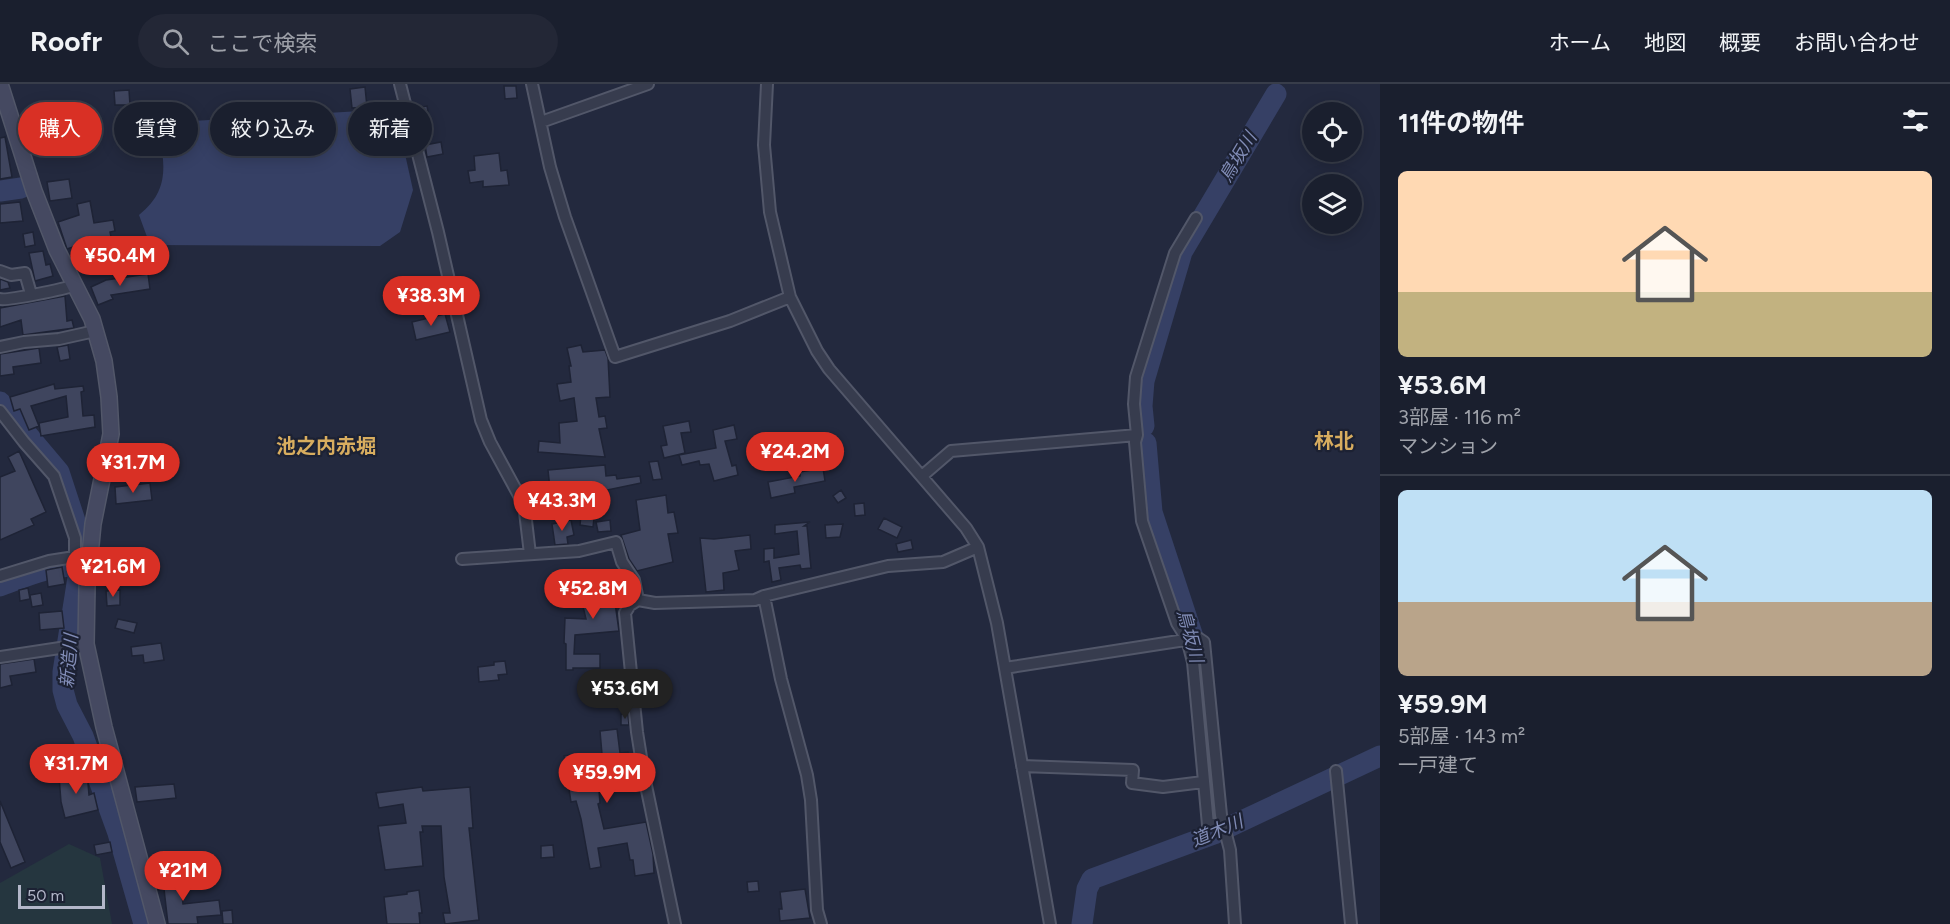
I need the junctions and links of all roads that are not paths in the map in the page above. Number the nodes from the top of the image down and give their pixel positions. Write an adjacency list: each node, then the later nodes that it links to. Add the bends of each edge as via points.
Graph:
1 (0, 84): 9 (main road, via 34,191)
2 (400, 84): 19 (street, via 481,420 522,501)
3 (532, 84): 6 (street)
4 (648, 84): 6 (street)
5 (767, 84): 11 (street, via 764,145 770,212)
6 (541, 122): 11 (street, via 562,207 615,357 730,321)
7 (1196, 218): 16 (street, via 1175,253 1136,377)
8 (0, 271): 10 (street, via 11,275 25,273)
9 (75, 285): 10 (street, via 62,291); 13 (main road)
10 (31, 294): 12 (street)
11 (790, 297): 17 (street, via 829,369)
12 (0, 299)
13 (95, 331): 14 (street); 20 (main road, via 107,378 111,434)
14 (0, 347)
15 (0, 411): 20 (street, via 54,476)
16 (1137, 435): 17 (street, via 951,451); 25 (street, via 1142,522 1177,623)
17 (922, 476): 18 (street)
18 (978, 547): 23 (street, via 943,561 888,566); 28 (street)
19 (530, 554): 21 (street); 24 (street, via 579,551 616,542 622,562 634,580)
20 (83, 556): 22 (street, via 49,561); 26 (main road)
21 (462, 559)
22 (0, 576)
23 (764, 596): 24 (street, via 715,602); 35 (street, via 807,775)
24 (638, 600): 34 (street, via 625,613 638,732)
25 (1191, 639): 28 (street); 31 (street); 32 (street, via 1203,642)
26 (86, 645): 27 (street); 33 (main road)
27 (0, 657)
28 (1005, 668): 29 (street)
29 (1022, 766): 31 (street, via 1133,770 1132,783 1163,787); 36 (street)
30 (1336, 771): 38 (street)
31 (1203, 782): 32 (street)
32 (1220, 826): 37 (street, via 1230,850)
33 (157, 924)
34 (675, 924)
35 (821, 924)
36 (1050, 924)
37 (1235, 924)
38 (1350, 924)

